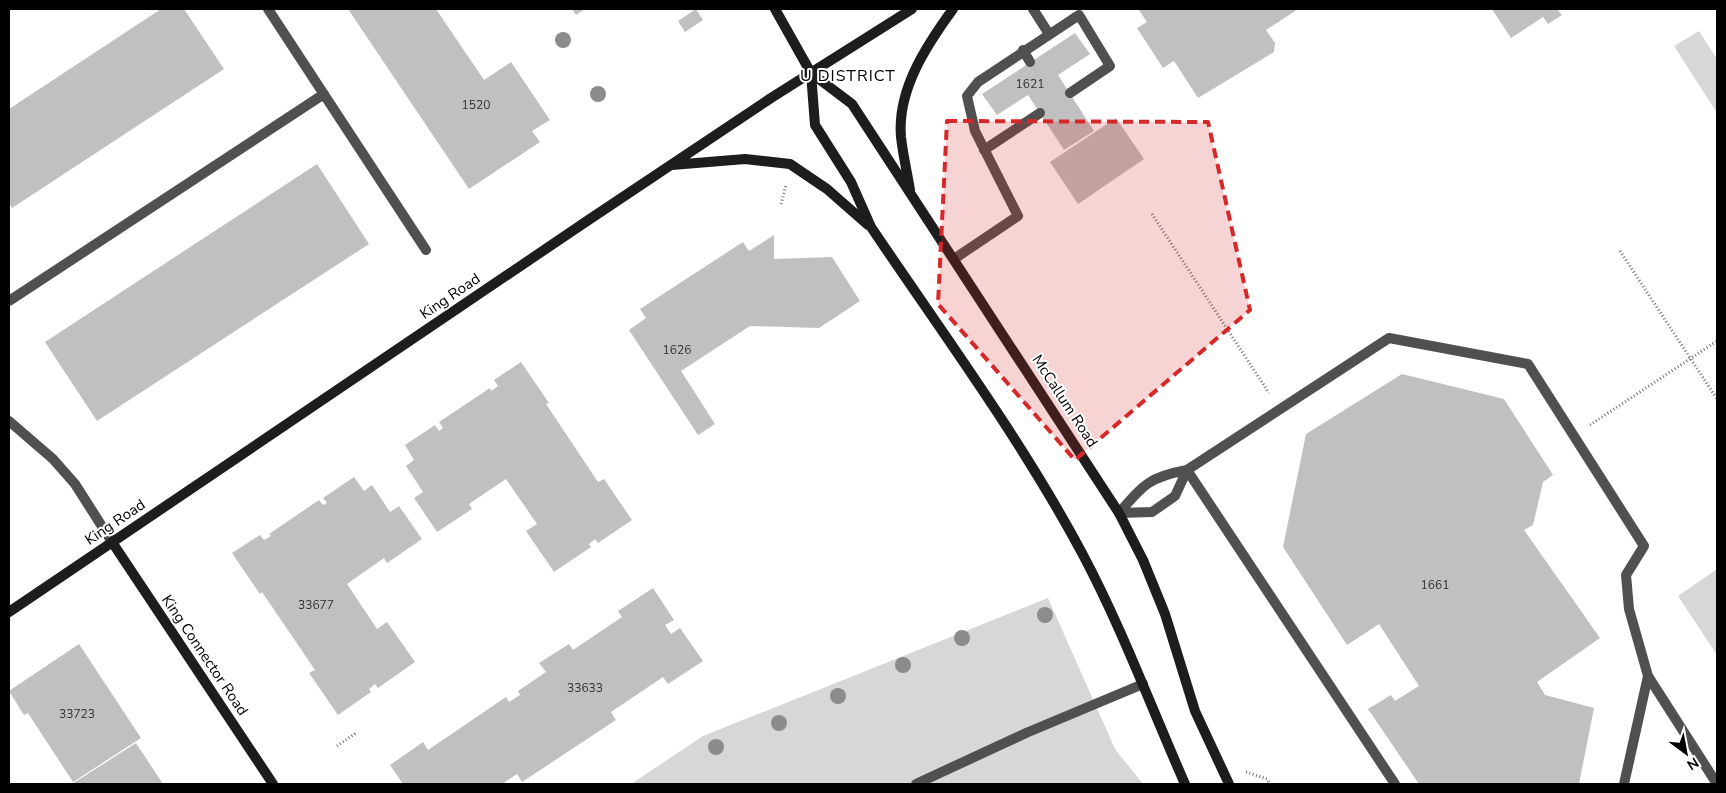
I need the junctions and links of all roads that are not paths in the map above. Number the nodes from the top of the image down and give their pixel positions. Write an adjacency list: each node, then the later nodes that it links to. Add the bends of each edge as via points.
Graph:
1 (268, 9): 10 (lane)
2 (775, 9): 9 (main road, McCallum Road)
3 (912, 9): 9 (main road, King Road)
4 (953, 9): 15 (main road, via 938,29 905,90 901,136)
5 (1033, 9): 6 (lane)
6 (1049, 34): 7 (lane); 11 (lane, via 1079,16 1110,66)
7 (1023, 50): 8 (lane); 13 (lane, via 978,82 967,96 975,132)
8 (1030, 62)
9 (811, 74): 14 (main road, King Road); 15 (main road, McCallum Road, via 852,104); 16 (main road, McCallum Road, via 815,125 851,182)
10 (324, 94): 17 (lane); 19 (lane)
11 (1070, 94)
12 (1040, 113): 13 (lane)
13 (984, 150): 18 (lane, via 1018,216)
14 (671, 165): 16 (main road, via 745,159 790,164 827,189); 23 (main road, King Road)
15 (911, 193): 18 (main road, McCallum Road)
16 (871, 227): 26 (main road, McCallum Road, via 1044,486 1121,630)
17 (426, 250)
18 (954, 259): 22 (main road, McCallum Road)
19 (9, 301)
20 (9, 421): 23 (lane, via 53,459 75,484)
21 (1187, 470): 22 (lane, via 1160,475 1140,488); 22 (lane, via 1175,496 1152,512); 25 (lane, via 1390,338 1528,364 1644,546 1626,575 1629,610); 31 (lane)
22 (1120, 513): 30 (main road, McCallum Road, via 1165,614 1195,711)
23 (112, 542): 24 (main road, King Road); 27 (main road, King Connector Road)
24 (9, 612)
25 (1648, 676): 32 (lane); 33 (lane)
26 (1142, 684): 28 (lane); 29 (main road, McCallum Road)
27 (273, 784)
28 (916, 784)
29 (1185, 784)
30 (1229, 784)
31 (1395, 784)
32 (1624, 784)
33 (1717, 784)

